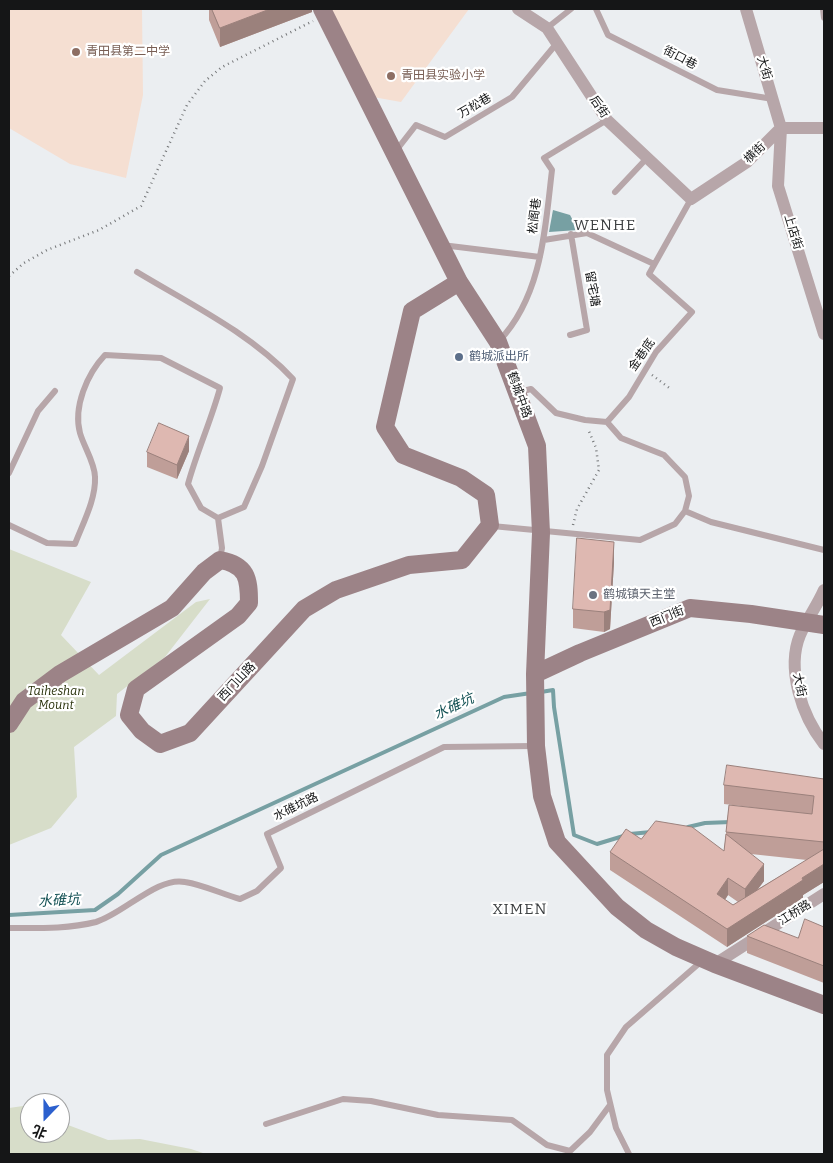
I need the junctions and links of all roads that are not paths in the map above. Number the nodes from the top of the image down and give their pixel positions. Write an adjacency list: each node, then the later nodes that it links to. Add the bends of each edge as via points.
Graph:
1 (518, 9): 8 (street, 后街)
2 (571, 9): 8 (lane)
3 (596, 9): 10 (lane, 街口巷, via 608,35 717,90)
4 (746, 9): 10 (street, 大街)
5 (823, 9): 7 (lane)
6 (324, 12): 14 (street, 鹤城中路)
7 (824, 18)
8 (546, 28): 9 (street, 后街)
9 (557, 42): 11 (street, 后街); 14 (lane, 万松巷, via 512,97 445,137 416,125)
10 (773, 99): 12 (street, 大街)
11 (607, 120): 15 (street, 后街); 19 (lane, 松阁巷, via 544,158 552,170)
12 (781, 128): 13 (street); 17 (street, 横街, via 747,162); 25 (street, 上店街, via 778,186)
13 (824, 128)
14 (395, 153): 20 (street, 鹤城中路)
15 (648, 158): 16 (lane); 17 (street, 后街)
16 (615, 192)
17 (691, 198): 22 (lane)
18 (571, 234): 19 (lane); 22 (lane, via 587,233); 26 (lane, 留宅塘, via 587,330)
19 (544, 240): 21 (lane, 松阁巷)
20 (440, 244): 21 (lane); 24 (street, 鹤城中路)
21 (540, 257): 27 (lane, 松阁巷, via 525,301 510,330)
22 (654, 264): 30 (lane, 金巷底, via 649,274 692,312 656,352)
23 (137, 272): 33 (lane, via 244,337 293,379 244,507)
24 (459, 282): 27 (street, 鹤城中路); 35 (street, via 412,311 385,427 403,455 461,478 486,495)
25 (824, 334)
26 (570, 335)
27 (498, 342): 29 (street, 鹤城中路)
28 (54, 391): 31 (lane, via 38,411)
29 (519, 392): 30 (lane, via 531,389 556,413); 40 (street, 鹤城中路, via 537,446 541,533)
30 (608, 422): 32 (lane, via 621,438 664,455 685,476 689,496)
31 (9, 473)
32 (685, 511): 35 (lane, via 675,524 640,540); 36 (lane, via 711,522)
33 (218, 518): 34 (lane, via 201,508 188,484 220,388 160,358 105,355 79,401 80,431 95,476 91,502 75,544 47,543); 37 (lane, via 222,548)
34 (9, 525)
35 (490, 526): 37 (street, 西门山路, via 462,560 409,565 336,590 304,609 190,733 160,744 142,731 129,715 136,689 238,616 250,603 249,581 240,566)
36 (824, 550)
37 (220, 560): 41 (street, via 204,572 172,608 60,674 24,701)
38 (824, 590): 39 (street)
39 (816, 623): 40 (street, 西门街, via 690,608 580,653); 42 (street, 大街, via 800,636 795,666 800,697)
40 (536, 679): 43 (street, 鹤城中路)
41 (9, 724)
42 (824, 744)
43 (536, 746): 45 (lane, 水碓坑路, via 444,747 267,834 281,868 257,891 240,899 183,881 155,888 98,921 66,927); 46 (street, 鹤城中路, via 542,796 557,842 618,907 646,930)
44 (824, 894): 46 (street, 江桥路)
45 (9, 928)
46 (710, 962): 47 (street, 鹤城中路); 48 (lane, via 626,1027 608,1055)
47 (824, 1005)
48 (610, 1104): 49 (lane, via 590,1132 570,1150 547,1145 512,1120 438,1115 371,1101 343,1099); 50 (lane, via 616,1128)
49 (266, 1124)
50 (629, 1154)

